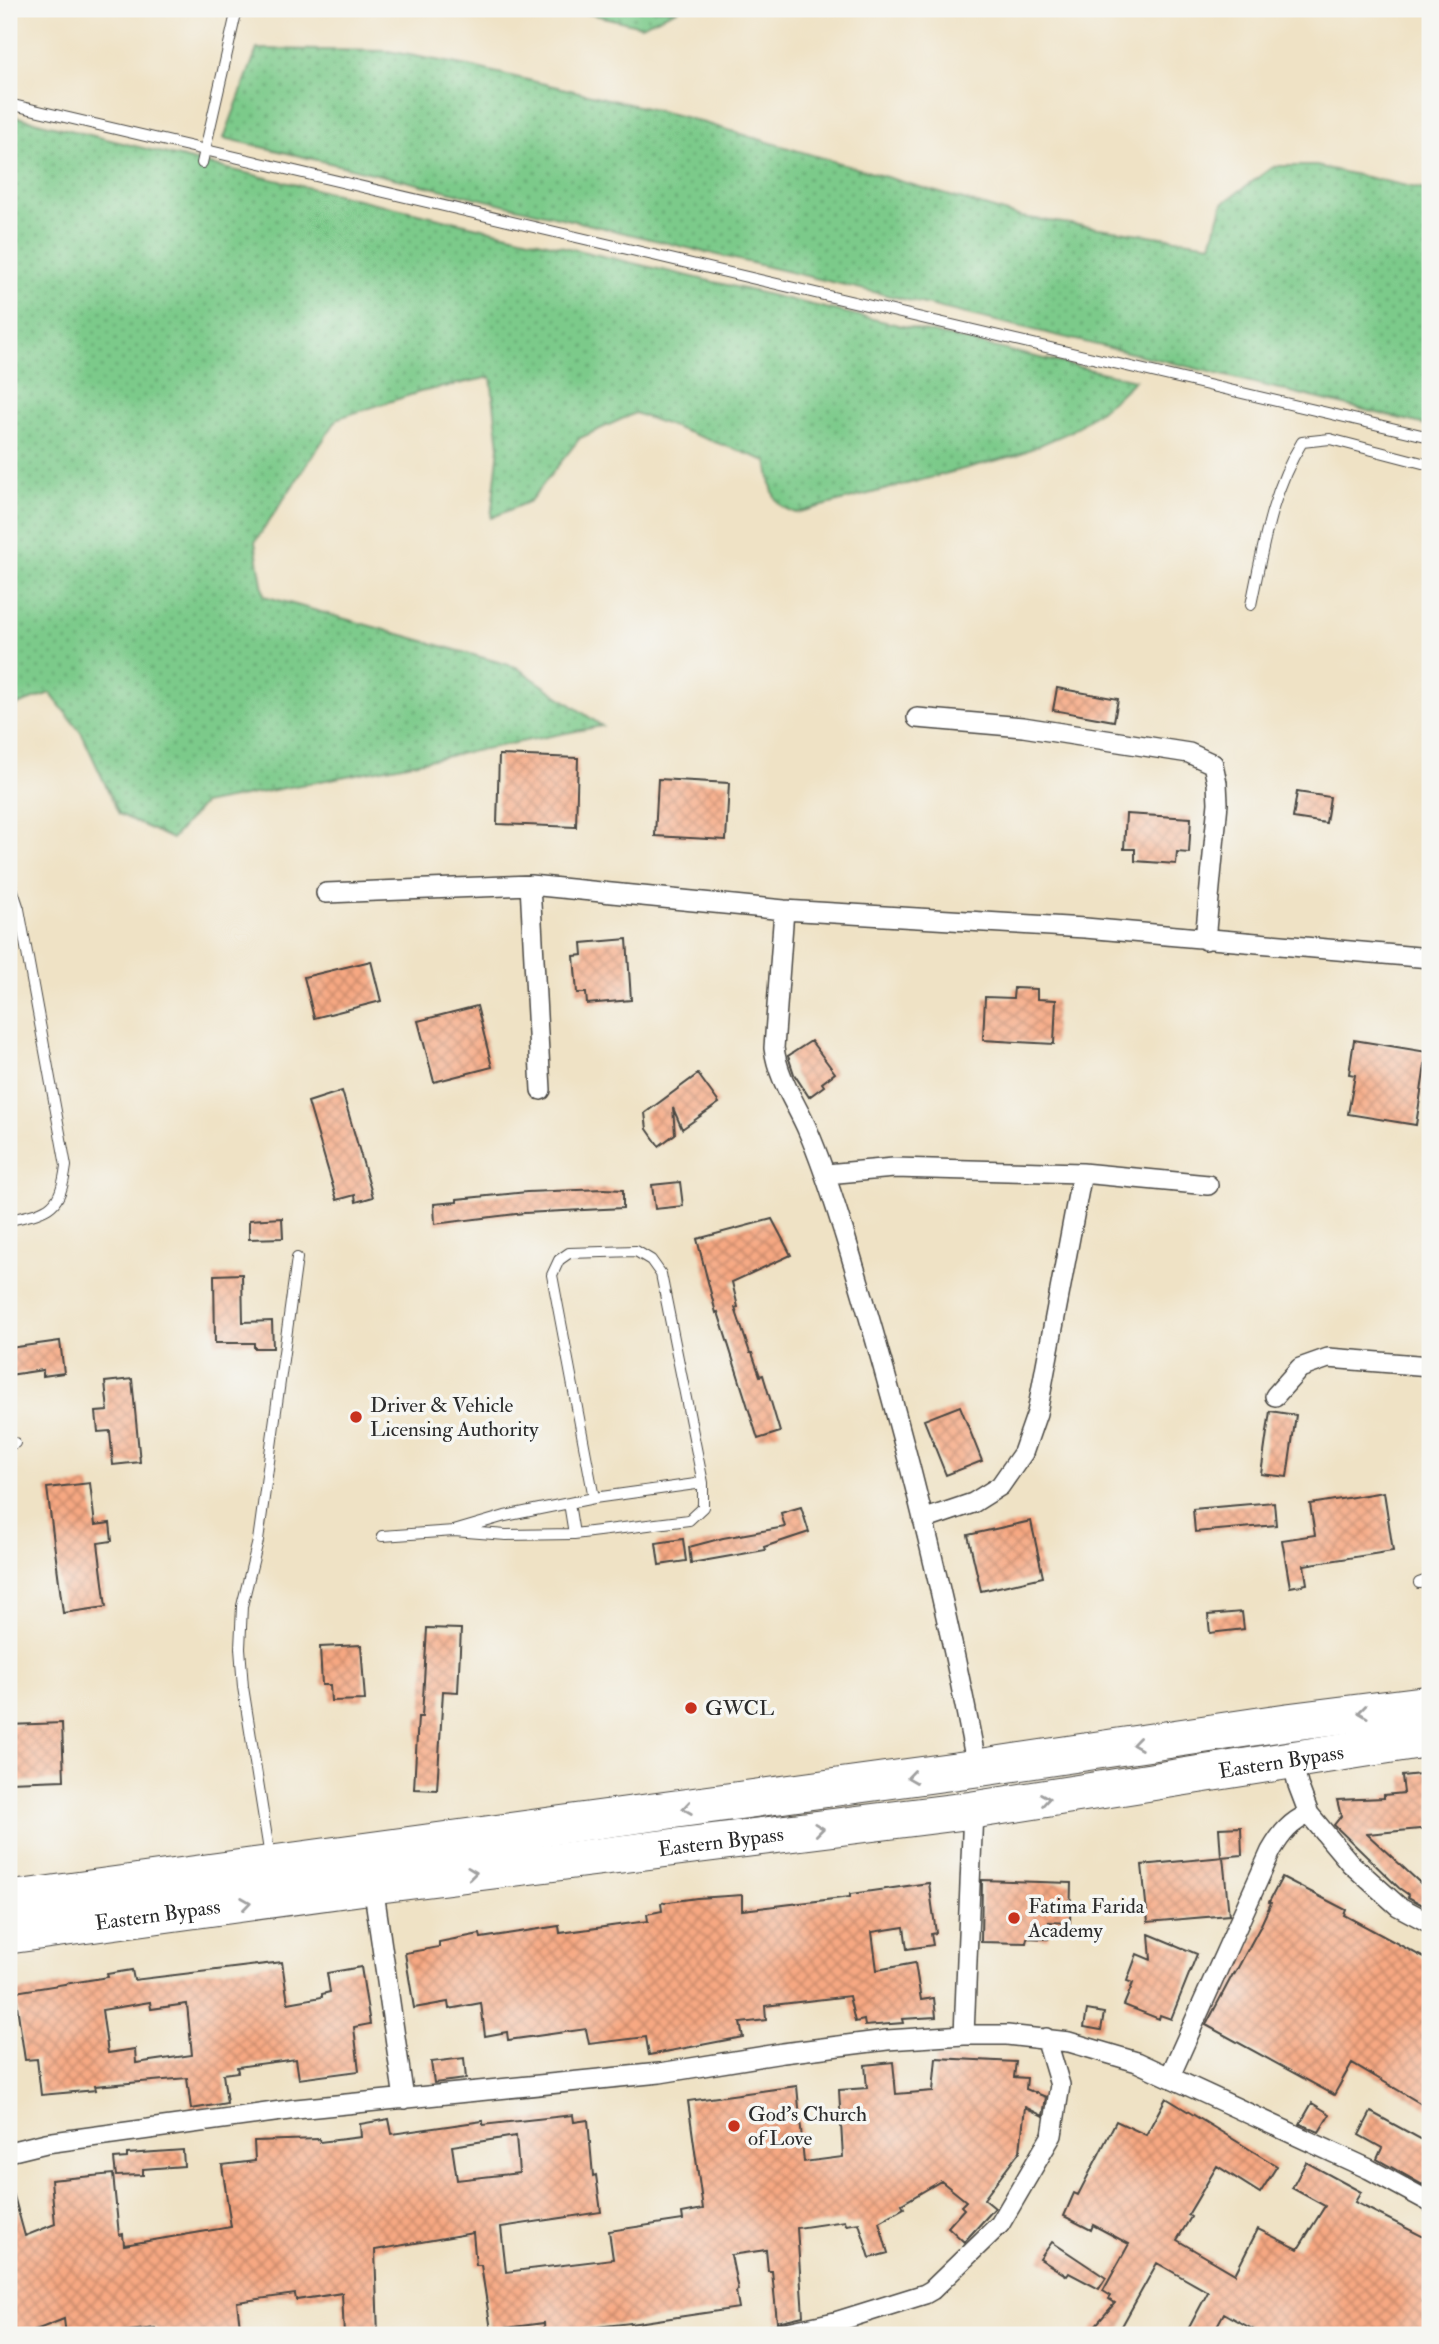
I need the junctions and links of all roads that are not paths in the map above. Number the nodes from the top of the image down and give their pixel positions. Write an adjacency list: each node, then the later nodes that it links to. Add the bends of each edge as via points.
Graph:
1 (237, 9): 3 (lane)
2 (9, 104): 3 (lane)
3 (205, 150): 4 (lane); 5 (lane)
4 (202, 163)
5 (1430, 437)
6 (1430, 465): 7 (lane, via 1330,439 1302,442 1273,502)
7 (1251, 605)
8 (917, 718): 13 (street, via 1037,729 1189,753 1213,764 1218,803)
9 (9, 879): 19 (lane, via 19,909 66,1166 63,1190 46,1212)
10 (530, 885): 11 (street); 12 (street); 15 (street)
11 (326, 893)
12 (784, 910): 13 (street); 17 (street, via 776,1067)
13 (1205, 940): 14 (street)
14 (1430, 958)
15 (541, 1090)
16 (1082, 1173): 17 (street, via 894,1168); 18 (street); 26 (street, via 1037,1413 1023,1453 1000,1486 973,1503)
17 (826, 1174): 26 (street)
18 (1208, 1185)
19 (9, 1220)
20 (297, 1258): 38 (lane, via 258,1541 242,1606 240,1648)
21 (1430, 1366): 22 (street, via 1328,1358 1300,1368)
22 (1275, 1396)
23 (703, 1483): 24 (lane); 24 (lane, via 661,1274 652,1260 636,1251 569,1253 559,1260 552,1275); 28 (lane, via 703,1507 689,1520)
24 (594, 1498): 25 (lane)
25 (569, 1503): 27 (lane); 28 (lane)
26 (923, 1520): 35 (street, via 957,1658)
27 (454, 1531): 28 (lane); 29 (lane)
28 (574, 1534)
29 (382, 1535)
30 (1430, 1578): 31 (lane)
31 (1419, 1583)
32 (1430, 1703): 35 (highway, Eastern Bypass, one-way to 35)
33 (1430, 1738): 34 (highway, Eastern Bypass)
34 (1292, 1759): 36 (highway, Eastern Bypass, one-way to 34); 37 (street)
35 (977, 1768): 38 (highway, Eastern Bypass, one-way to 38)
36 (973, 1810): 39 (highway, Eastern Bypass, one-way to 36); 43 (street)
37 (1309, 1814): 41 (street, via 1350,1863 1398,1906); 45 (street, via 1282,1832 1271,1851)
38 (271, 1865): 40 (highway, Eastern Bypass)
39 (373, 1885): 42 (highway, Eastern Bypass, one-way to 39); 46 (street)
40 (9, 1900)
41 (1430, 1923)
42 (9, 1935)
43 (964, 2035): 44 (street); 46 (street, via 887,2040 660,2073)
44 (1046, 2038): 45 (street, via 1138,2062); 49 (street, via 1060,2085 1052,2135 1000,2224 925,2294)
45 (1170, 2076): 48 (street, via 1370,2169)
46 (404, 2099): 47 (street, via 296,2109)
47 (9, 2152)
48 (1430, 2202)
49 (774, 2335)

